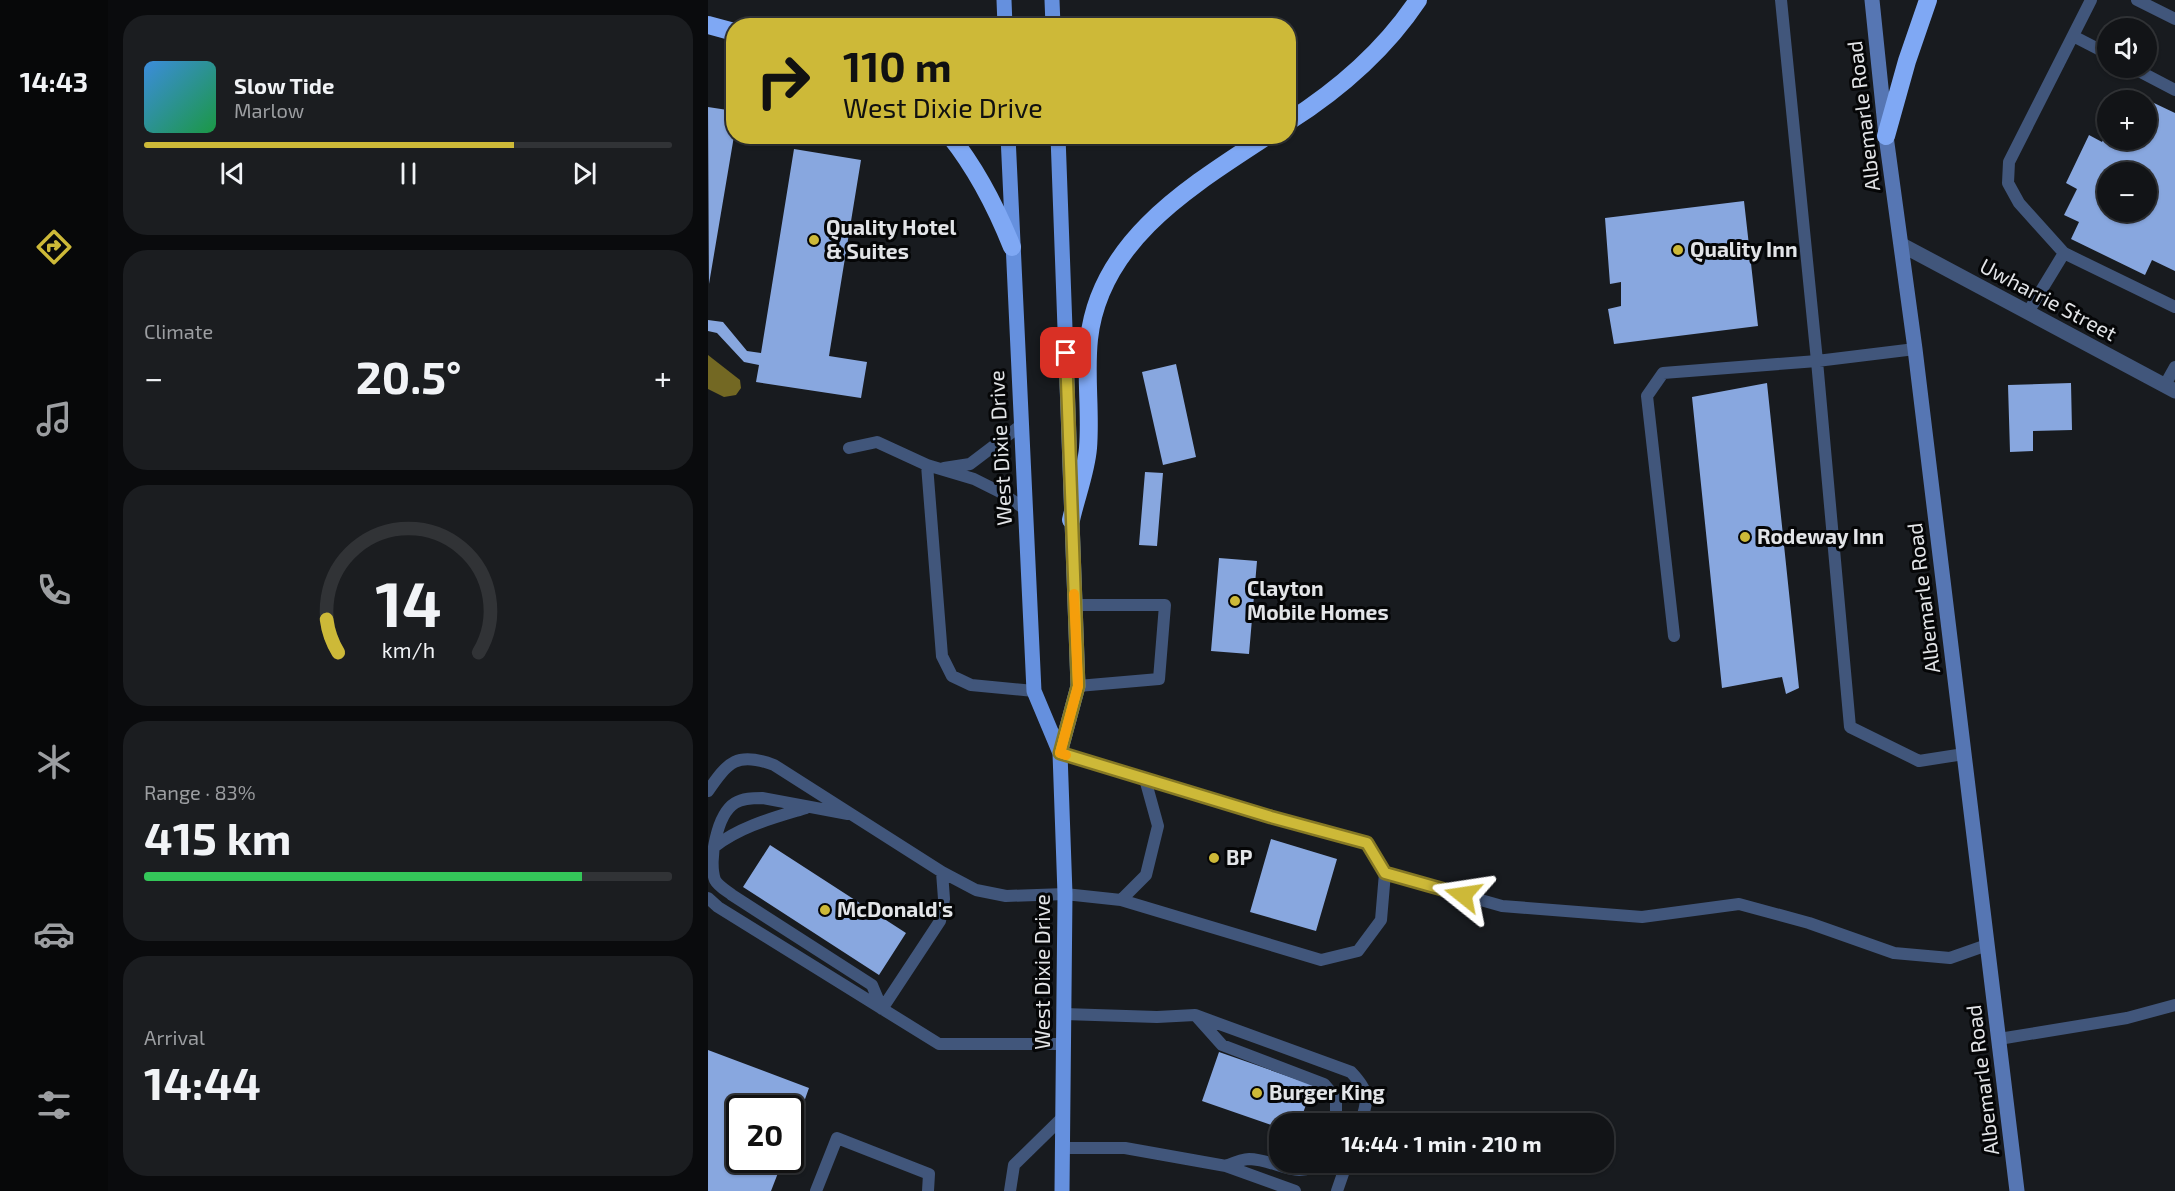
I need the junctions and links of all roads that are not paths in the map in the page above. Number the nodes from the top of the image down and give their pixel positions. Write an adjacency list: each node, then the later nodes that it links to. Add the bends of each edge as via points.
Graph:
1 (1004, 0): 9 (main road)
2 (1052, 0): 10 (main road)
3 (1418, 0): 18 (highway, via 1369,61)
4 (1781, 0): 30 (lane)
5 (1872, 0): 19 (main road, Albemarle Road)
6 (1928, 0): 19 (highway)
7 (2091, 0): 14 (lane)
8 (2137, 0): 11 (lane)
9 (1005, 18)
10 (1053, 18)
11 (2175, 19)
12 (708, 25): 13 (highway)
13 (726, 30)
14 (2073, 36): 15 (lane); 26 (lane, via 2009,162 2008,183 2019,203)
15 (2097, 48)
16 (2152, 78): 17 (lane)
17 (2175, 90)
18 (1296, 116)
19 (1886, 136): 24 (main road, Albemarle Road)
20 (956, 144): 25 (highway, via 985,187)
21 (1008, 144): 25 (main road, West Dixie Drive)
22 (1058, 144): 38 (main road, West Dixie Drive)
23 (1255, 144): 38 (highway, via 1161,211 1129,245 1104,286 1089,337 1088,449)
24 (1902, 245): 28 (street, Uwharrie Street); 29 (main road, Albemarle Road)
25 (1012, 248): 33 (main road, West Dixie Drive)
26 (2064, 253): 27 (lane); 28 (lane)
27 (2175, 307)
28 (2028, 312): 32 (street, Uwharrie Street)
29 (1915, 349): 30 (lane); 44 (main road, Albemarle Road)
30 (1817, 361): 40 (lane, via 1663,373 1647,396); 44 (lane, via 1850,727 1919,761)
31 (2175, 367): 32 (lane)
32 (2170, 388)
33 (1020, 426): 36 (lane, via 969,464); 37 (main road, West Dixie Drive)
34 (849, 448): 35 (lane, via 877,442)
35 (927, 465): 36 (lane); 42 (lane, via 942,656 952,676 971,685)
36 (942, 468): 37 (lane, via 983,483)
37 (1025, 509): 42 (main road, West Dixie Drive)
38 (1071, 520): 39 (main road, West Dixie Drive)
39 (1075, 605): 41 (main road, West Dixie Drive); 41 (lane, via 1165,605 1159,680)
40 (1674, 636)
41 (1078, 686): 43 (main road, West Dixie Drive)
42 (1034, 692): 43 (main road, West Dixie Drive)
43 (1060, 753): 45 (lane); 52 (main road, West Dixie Drive)
44 (1964, 754): 55 (main road, Albemarle Road)
45 (1145, 779): 51 (lane, via 1367,843); 54 (lane, via 1158,826 1146,875)
46 (708, 792): 48 (lane, via 724,767 740,759 758,759)
47 (807, 808): 48 (lane); 49 (lane, via 736,832); 49 (lane, via 762,798 734,803 718,828)
48 (853, 815): 50 (lane)
49 (714, 847): 57 (lane, via 715,882 872,985)
50 (942, 872): 52 (lane, via 976,890 1006,896); 57 (lane, via 944,899 940,921)
51 (1385, 873): 54 (lane, via 1381,920 1358,951 1321,960); 55 (lane, via 1502,906 1642,917 1739,904 1894,953 1950,958)
52 (1065, 894): 54 (lane); 58 (main road, West Dixie Drive)
53 (708, 898): 57 (lane)
54 (1121, 900)
55 (1987, 945): 60 (main road, Albemarle Road)
56 (2175, 1005): 60 (lane, via 2127,1018)
57 (882, 1010): 61 (lane, via 939,1044)
58 (1064, 1014): 59 (lane); 61 (main road, West Dixie Drive)
59 (1195, 1015): 62 (lane, via 1222,1045 1324,1084 1336,1098); 63 (lane, via 1351,1072 1364,1086 1368,1102)
60 (1999, 1039): 75 (main road, Albemarle Road)
61 (1064, 1044): 64 (main road, West Dixie Drive)
62 (1336, 1113)
63 (1364, 1113)
64 (1064, 1116): 65 (main road, West Dixie Drive); 71 (lane, via 1014,1165)
65 (1064, 1148): 67 (lane, via 1125,1148); 72 (main road, West Dixie Drive)
66 (1269, 1163): 67 (lane, via 1246,1159)
67 (1226, 1166): 73 (lane)
68 (1343, 1173): 74 (lane)
69 (816, 1191): 70 (lane, via 837,1138 929,1174)
70 (928, 1191)
71 (1010, 1191)
72 (1062, 1191)
73 (1295, 1191)
74 (1337, 1191)
75 (2018, 1191)

